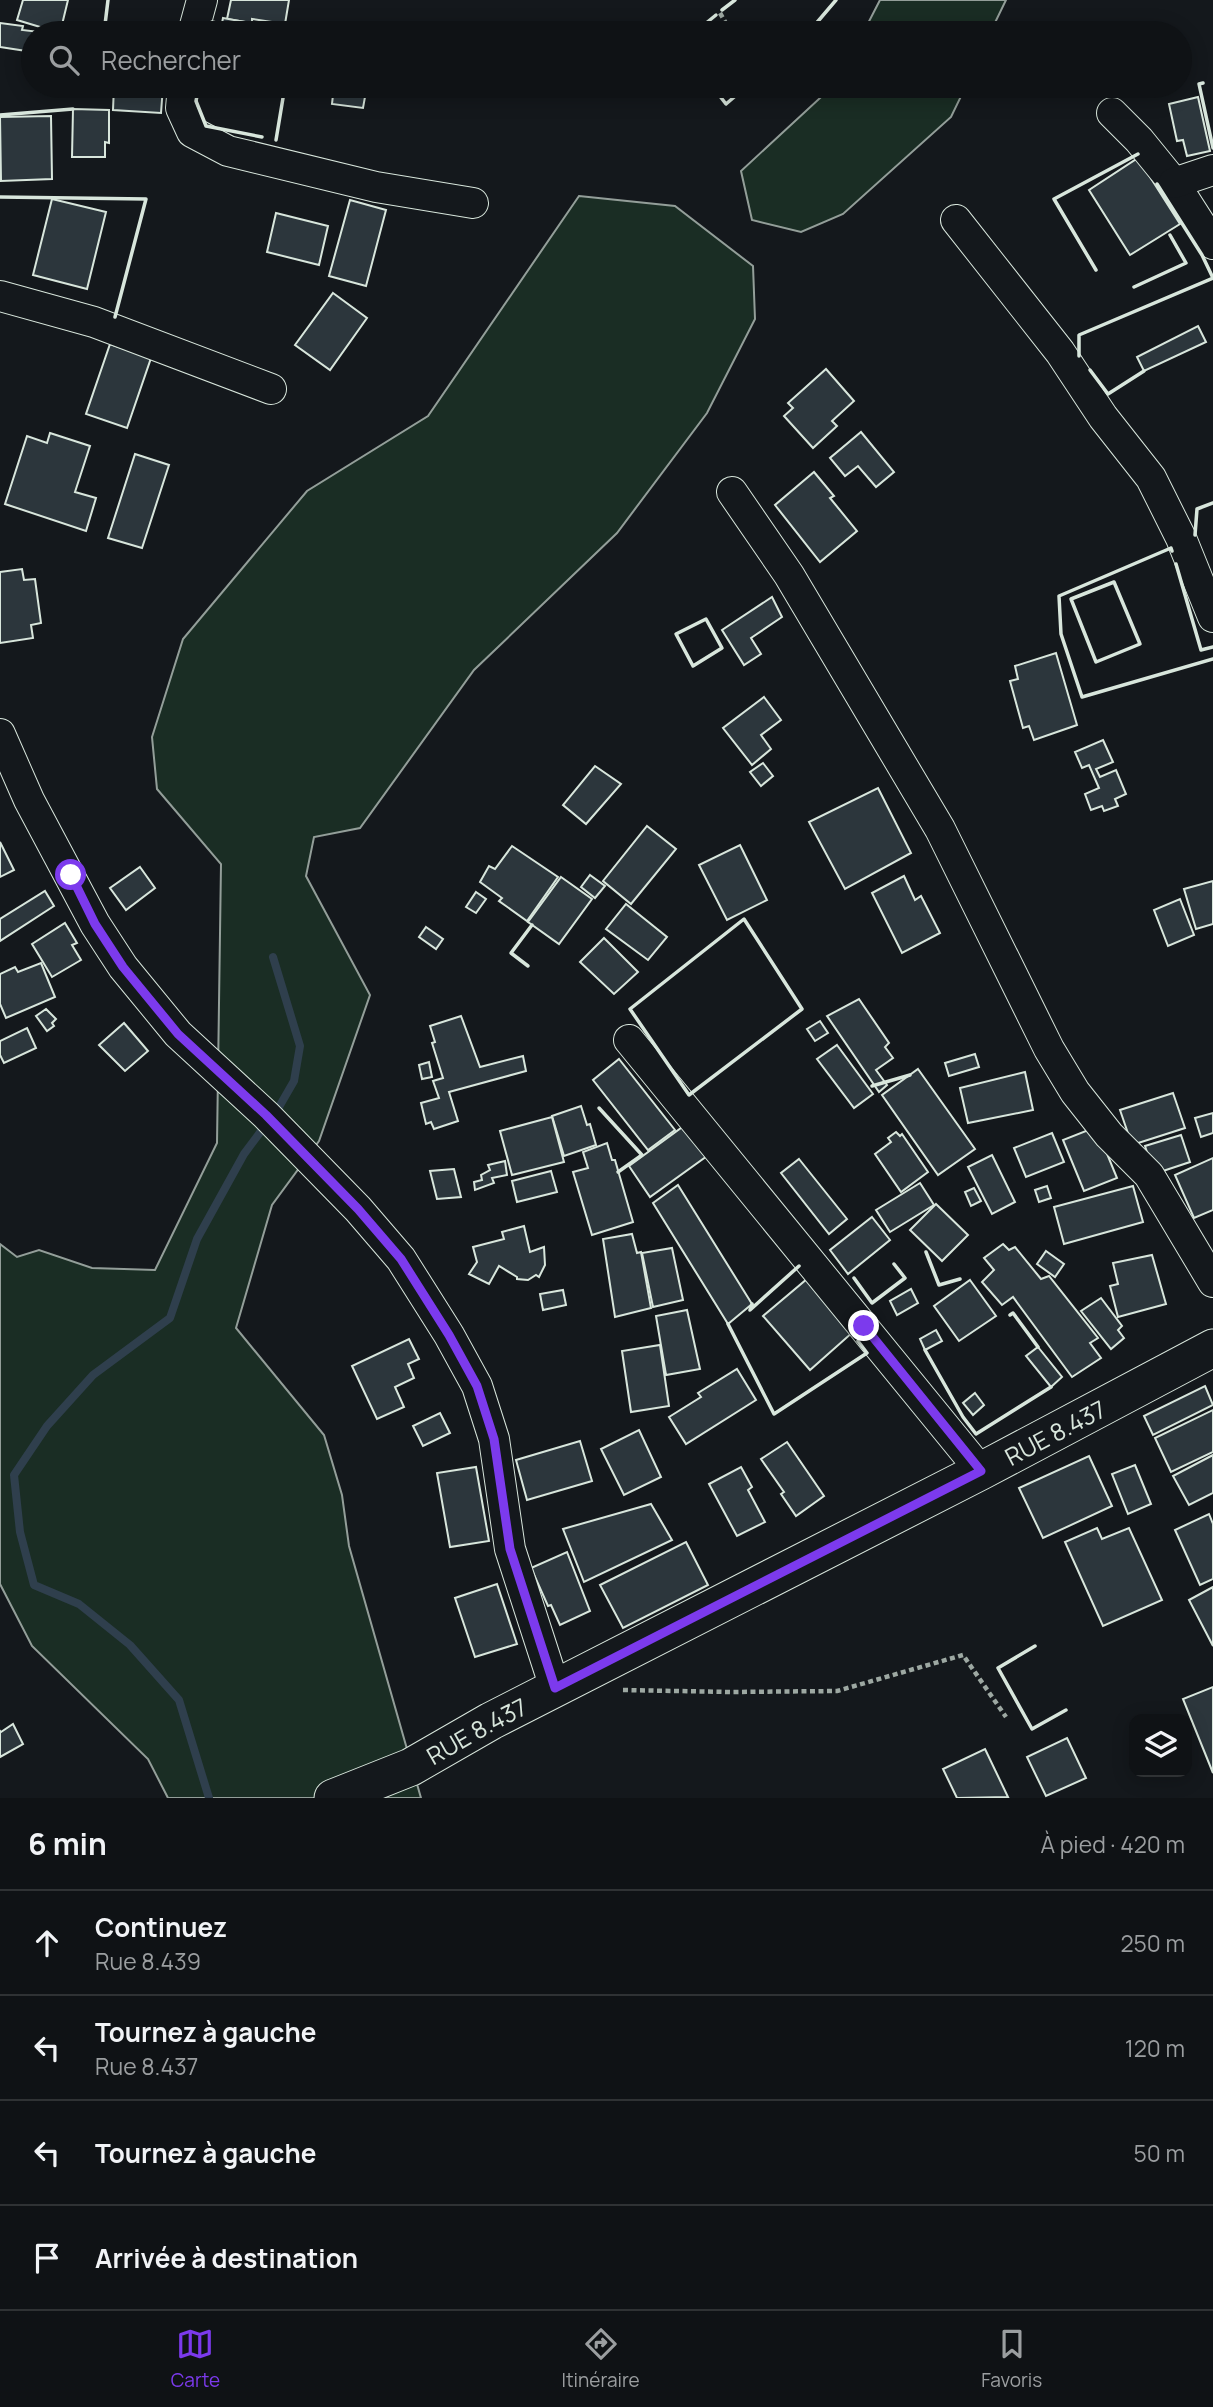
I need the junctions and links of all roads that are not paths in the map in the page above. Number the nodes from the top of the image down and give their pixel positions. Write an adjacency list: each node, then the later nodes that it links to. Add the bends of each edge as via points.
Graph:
1 (202, 0): 2 (street)
2 (196, 21)
3 (182, 98): 7 (street, via 181,108 192,132 228,151 376,187)
4 (1112, 113): 6 (street)
5 (1213, 170): 6 (street)
6 (1174, 183): 9 (street)
7 (473, 203)
8 (956, 220): 13 (street, via 1151,478)
9 (1213, 244)
10 (0, 296): 11 (street, via 94,322)
11 (271, 389)
12 (732, 492): 16 (street, via 789,575 940,829 1075,1092 1149,1175)
13 (1213, 617)
14 (0, 734): 19 (street, via 29,800 123,967 178,1034 358,1209 401,1259 449,1335 477,1386 494,1439 510,1549)
15 (629, 1040): 18 (street)
16 (1213, 1282)
17 (1213, 1348): 18 (main road, RUE 8.437)
18 (981, 1471): 19 (main road, RUE 8.437)
19 (555, 1688): 20 (main road, RUE 8.437, via 411,1766)
20 (333, 1798)

